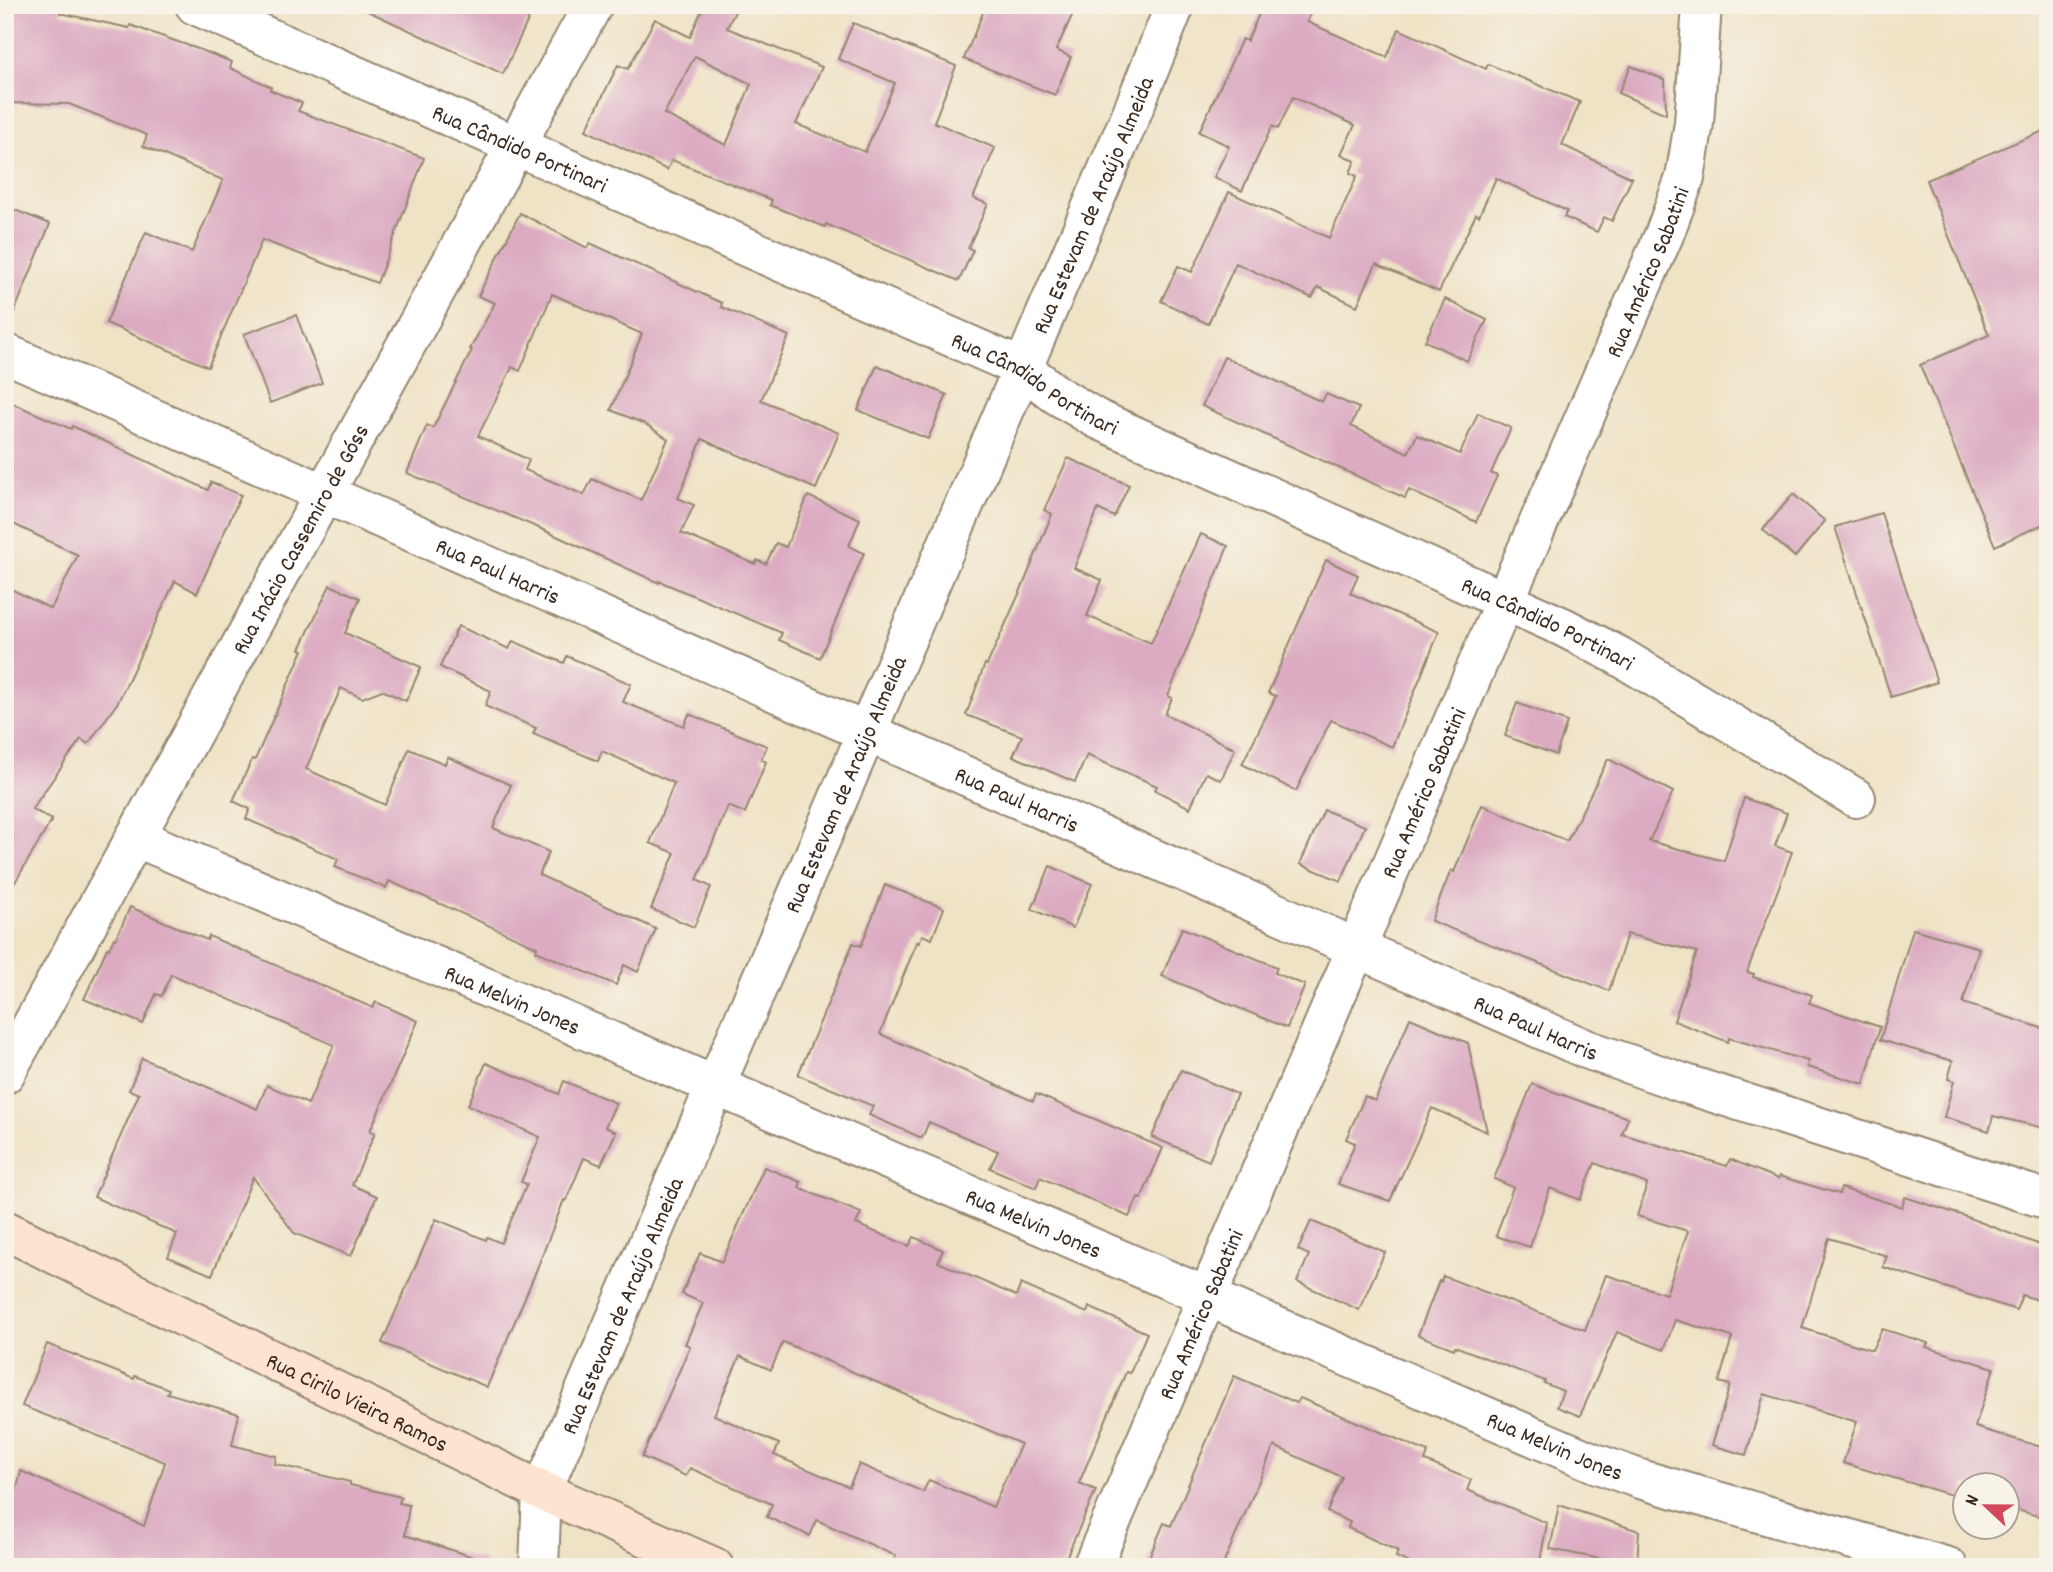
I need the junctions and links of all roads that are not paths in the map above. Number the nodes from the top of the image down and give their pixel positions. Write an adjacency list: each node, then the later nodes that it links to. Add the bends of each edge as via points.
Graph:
1 (195, 5): 5 (street, Rua Cândido Portinari)
2 (593, 5): 5 (street, Rua Inácio Cassemiro de Góss)
3 (1175, 5): 7 (street, Rua Estevam de Araújo Almeida)
4 (1702, 5): 9 (street, Rua Américo Sabatini, via 1694,123 1685,178)
5 (516, 145): 7 (street, Rua Cândido Portinari); 8 (street, Rua Inácio Cassemiro de Góss)
6 (5, 353): 8 (street, Rua Paul Harris)
7 (1023, 368): 9 (street, Rua Cândido Portinari, via 1097,419); 10 (street, Rua Estevam de Araújo Almeida)
8 (324, 493): 10 (street, Rua Paul Harris); 12 (street, Rua Inácio Cassemiro de Góss)
9 (1505, 600): 11 (street, Rua Cândido Portinari, via 1619,656); 13 (street, Rua Américo Sabatini)
10 (867, 732): 13 (street, Rua Paul Harris); 15 (street, Rua Estevam de Araújo Almeida)
11 (1856, 798)
12 (135, 837): 14 (street, Rua Inácio Cassemiro de Góss); 15 (street, Rua Melvin Jones)
13 (1357, 948): 16 (street, Rua Paul Harris, via 1586,1049); 18 (street, Rua Américo Sabatini)
14 (5, 1074)
15 (716, 1086): 18 (street, Rua Melvin Jones); 19 (street, Rua Estevam de Araújo Almeida)
16 (2048, 1200)
17 (5, 1230): 19 (main road, Rua Cirilo Vieira Ramos)
18 (1208, 1298): 22 (street, Rua Américo Sabatini); 23 (street, Rua Melvin Jones, via 1595,1464)
19 (542, 1491): 20 (street, Rua Estevam de Araújo Almeida); 21 (main road, Rua Cirilo Vieira Ramos)
20 (539, 1567)
21 (714, 1567)
22 (1093, 1567)
23 (1948, 1567)

